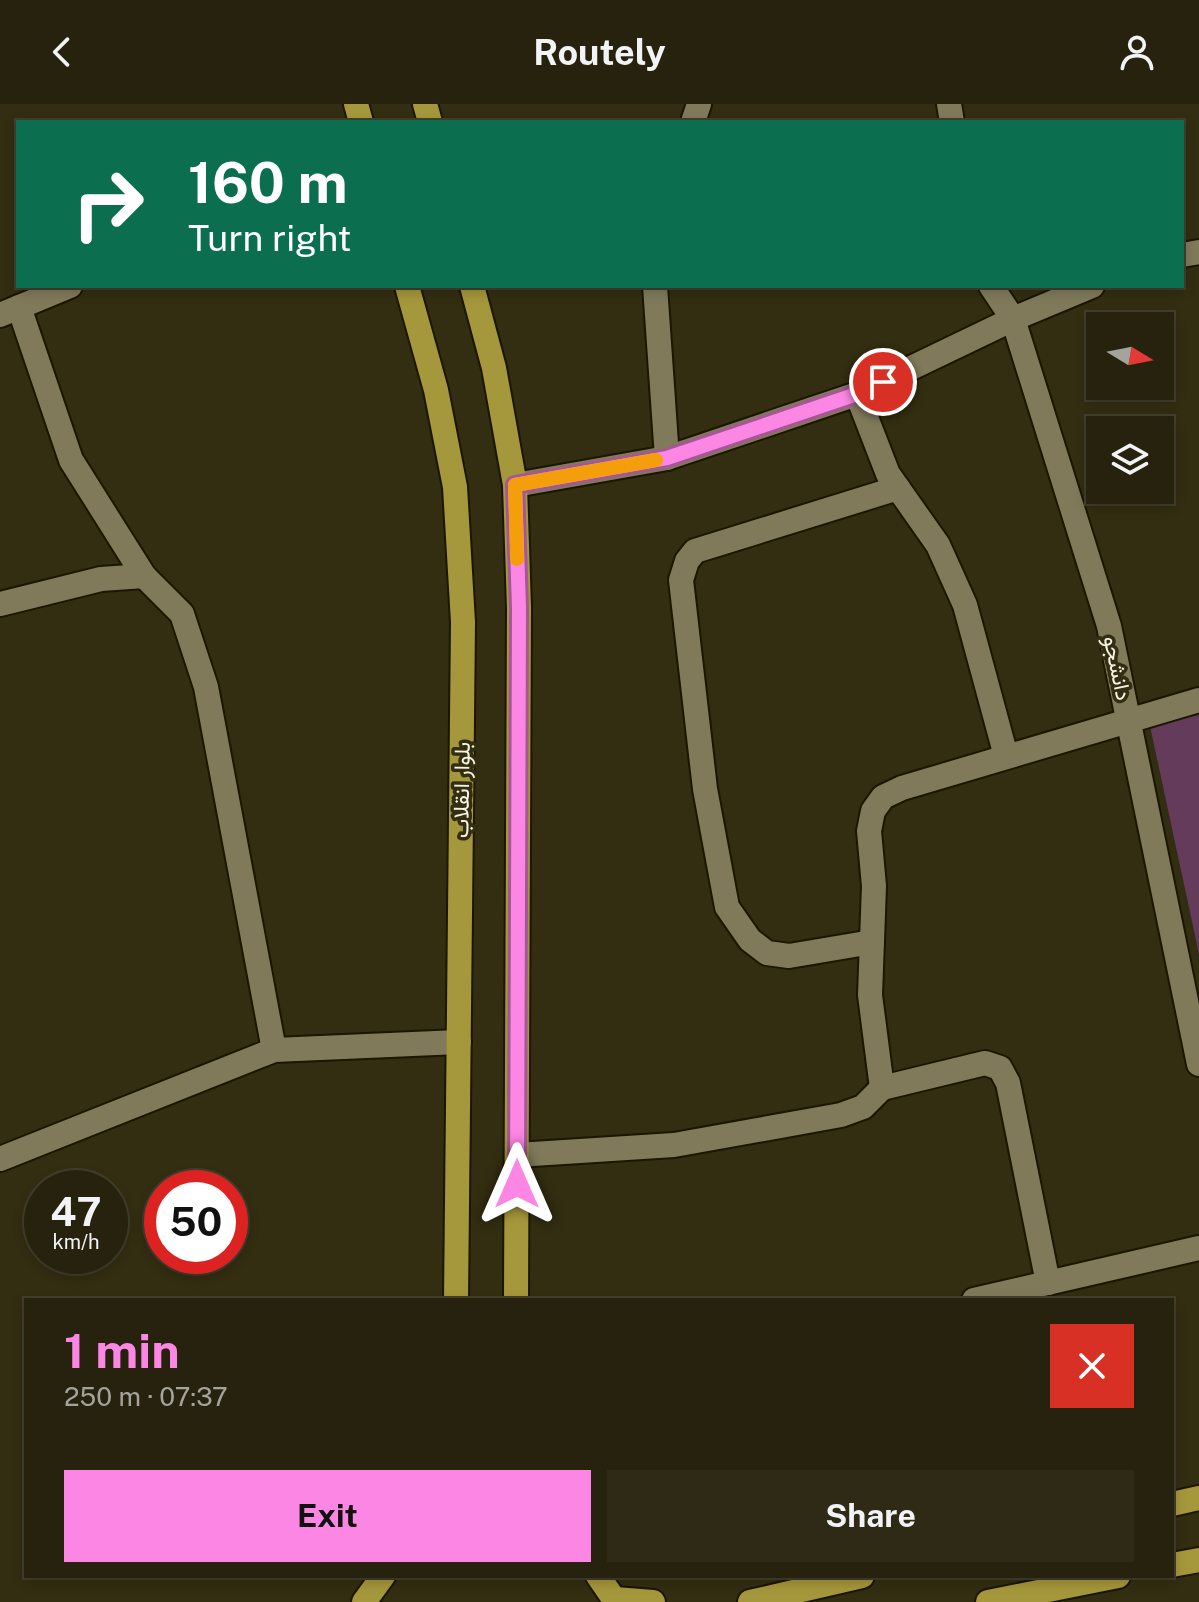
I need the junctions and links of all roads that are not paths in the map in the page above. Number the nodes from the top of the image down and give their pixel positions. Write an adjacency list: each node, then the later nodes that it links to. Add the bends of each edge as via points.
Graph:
1 (65, 288): 7 (street)
2 (408, 288): 19 (main road, بلوار انقلاب, via 436,390 455,487 463,622)
3 (473, 288): 11 (main road, via 494,368)
4 (655, 288): 10 (street)
5 (992, 288): 8 (street, دانشجو)
6 (1087, 288): 8 (street)
7 (9, 311): 13 (street, via 71,460)
8 (1013, 319): 9 (street); 16 (street, دانشجو, via 1109,626)
9 (857, 394): 10 (street); 12 (street)
10 (667, 458): 11 (street)
11 (515, 485): 23 (main road)
12 (898, 488): 17 (street, via 938,545 965,605); 18 (street, via 695,551 681,580 705,789 727,907 750,940 767,953 789,956)
13 (144, 576): 14 (street, via 101,579); 20 (street, via 182,614 206,687)
14 (0, 604)
15 (1199, 700): 16 (street)
16 (1128, 719): 17 (street); 21 (street, دانشجو)
17 (1006, 756): 18 (street, via 883,797 869,831)
18 (872, 942): 22 (street, via 870,995)
19 (459, 1042): 20 (street); 27 (main road, بلوار انقلاب)
20 (274, 1050): 24 (street)
21 (1199, 1064)
22 (882, 1088): 23 (street, via 863,1107 841,1115 674,1145); 26 (street, via 985,1063 1000,1068 1008,1083)
23 (517, 1155): 28 (main road)
24 (0, 1159)
25 (1199, 1248): 26 (street)
26 (1048, 1283): 29 (street)
27 (456, 1298)
28 (516, 1298)
29 (983, 1298)
30 (1199, 1498): 31 (main road)
31 (1174, 1504)
32 (1199, 1560): 33 (main road)
33 (1174, 1565)
34 (382, 1578): 39 (main road)
35 (599, 1578): 38 (main road)
36 (853, 1578): 41 (main road)
37 (1108, 1578): 42 (main road)
38 (616, 1601): 40 (main road)
39 (364, 1602)
40 (653, 1602)
41 (750, 1602)
42 (988, 1602)

